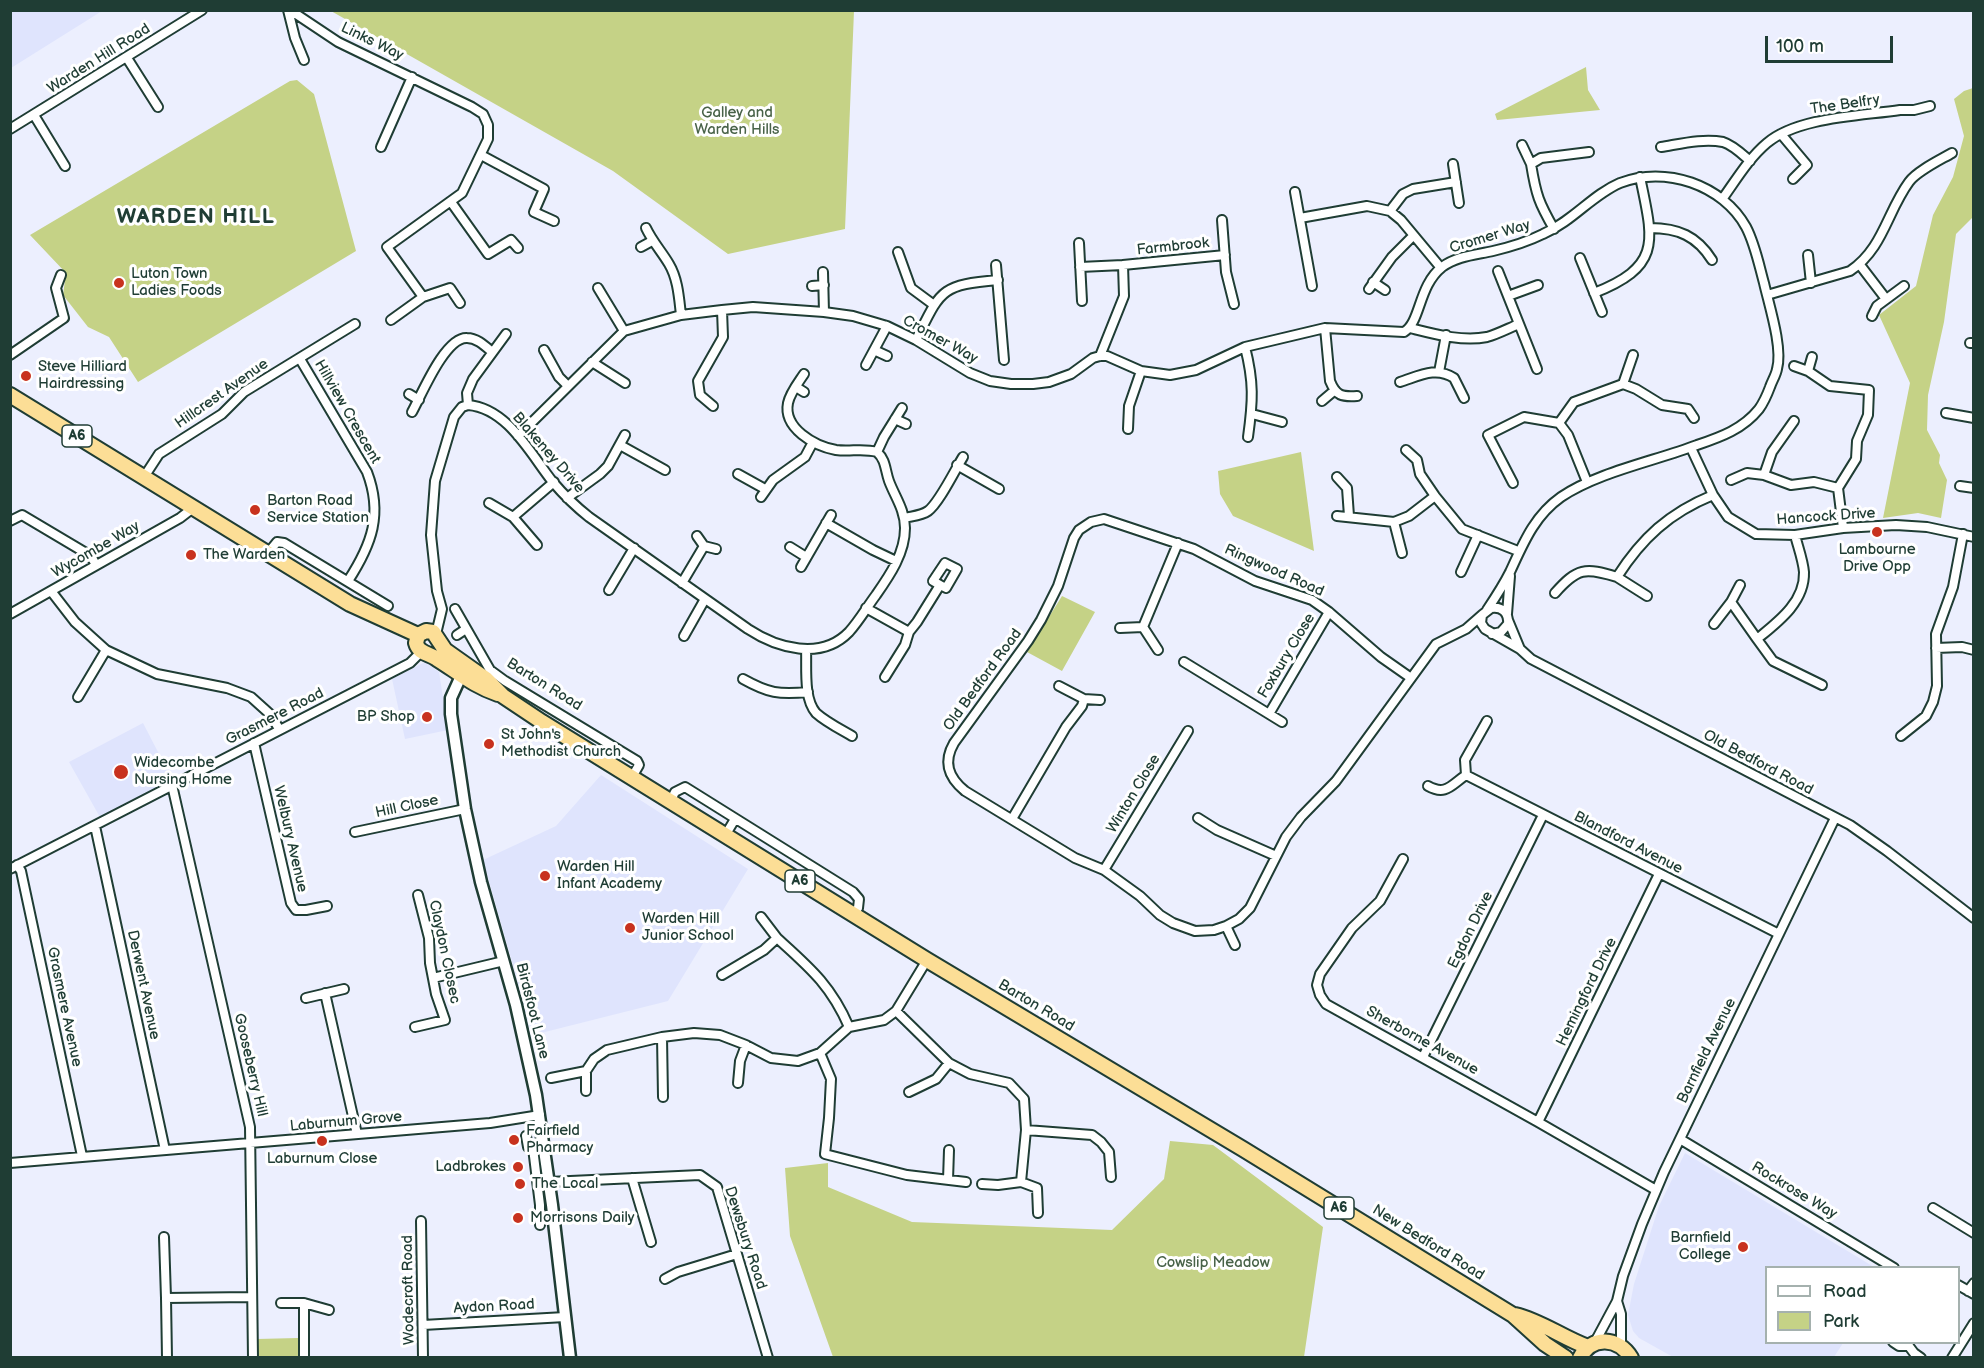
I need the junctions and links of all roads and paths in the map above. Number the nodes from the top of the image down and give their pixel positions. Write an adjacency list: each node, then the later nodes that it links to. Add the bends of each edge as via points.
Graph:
1 (202, 10): 3 (street, Warden Hill Road)
2 (289, 10): 4 (street, Links Way); 5 (street, Links Way, via 338,42)
3 (127, 58): 7 (street); 8 (street, Warden Hill Road)
4 (304, 60)
5 (412, 77): 12 (street, Links Way); 16 (street, Links Way, via 483,114 488,139)
6 (1930, 106): 10 (street, The Belfry, via 1802,125)
7 (158, 107)
8 (34, 115): 9 (street, Warden Hill Road); 20 (street)
9 (10, 129)
10 (1781, 134): 17 (street, The Belfry); 22 (street, via 1807,165)
11 (1522, 145): 19 (street)
12 (381, 147)
13 (1661, 147): 17 (street, via 1723,142)
14 (1589, 152): 19 (street, via 1541,158)
15 (1952, 153): 47 (street, via 1911,180 1872,252)
16 (481, 155): 26 (street, Links Way, via 462,193); 31 (street, via 544,189 534,212)
17 (1750, 161): 25 (street, The Belfry)
18 (1453, 164): 23 (street)
19 (1531, 164): 34 (street, via 1539,204)
20 (65, 166)
21 (1640, 177): 25 (street, Cromer Way, via 1665,176 1695,183); 33 (street); 34 (street, Cromer Way, via 1602,193)
22 (1792, 179)
23 (1456, 182): 27 (street); 28 (street, via 1413,189)
24 (1295, 192): 29 (street)
25 (1723, 198): 64 (street, Cromer Way, via 1753,242)
26 (451, 202): 38 (street, via 488,254 511,240); 65 (street, Links Way, via 387,247)
27 (1459, 203)
28 (1390, 212): 29 (street, via 1367,206); 35 (street)
29 (1300, 218): 58 (street)
30 (1222, 220): 41 (street, Farmbrook)
31 (554, 221)
32 (646, 228): 36 (street)
33 (1650, 228): 44 (street, via 1683,232 1705,248); 62 (street, via 1642,262 1632,274)
34 (1554, 230): 49 (street, Cromer Way, via 1515,246 1452,261)
35 (1413, 236): 49 (street); 61 (street, via 1371,286)
36 (652, 241): 39 (street); 74 (street, via 669,263)
37 (1079, 243): 48 (street)
38 (518, 248)
39 (641, 248)
40 (898, 252): 69 (street, via 912,288)
41 (1225, 255): 46 (street, Farmbrook); 70 (street, Farmbrook)
42 (1808, 255): 54 (street)
43 (1580, 258): 62 (street)
44 (1712, 260)
45 (996, 265): 53 (street)
46 (1123, 265): 48 (street, Farmbrook); 93 (street, Farmbrook, via 1124,296)
47 (1860, 265): 54 (street); 66 (street)
48 (1080, 267): 67 (street)
49 (1441, 268): 81 (street, Cromer Way, via 1430,279)
50 (1498, 271): 63 (street)
51 (823, 272): 55 (street)
52 (61, 275): 90 (street, via 56,288 64,318)
53 (998, 280): 69 (street, via 953,287); 96 (street)
54 (1811, 283): 64 (street)
55 (824, 285): 57 (street); 72 (street)
56 (1538, 285): 63 (street)
57 (812, 286)
58 (1312, 286)
59 (1904, 286): 66 (street)
60 (598, 288): 82 (street, via 601,299)
61 (1384, 290)
62 (1594, 293): 73 (street)
63 (1509, 296): 78 (street)
64 (1767, 296): 137 (street, Cromer Way, via 1777,338 1778,367 1763,403 1752,417 1729,433)
65 (423, 297): 68 (street, via 450,288); 76 (street)
66 (1886, 299): 75 (street)
67 (1082, 301)
68 (460, 303)
69 (934, 304): 85 (street)
70 (1234, 304)
71 (722, 310): 72 (street, Cromer Way); 74 (street, Cromer Way); 119 (street, via 723,337 698,381 700,395)
72 (824, 312): 79 (street, Cromer Way)
73 (1602, 312)
74 (681, 315): 82 (street, Cromer Way)
75 (1872, 316)
76 (391, 320)
77 (355, 324): 95 (street, Hillcrest Avenue)
78 (1519, 324): 84 (street, via 1481,338); 100 (street)
79 (886, 327): 85 (street, Cromer Way); 88 (street, Cromer Way)
80 (1325, 328): 81 (street, via 1404,332); 86 (street); 110 (street, via 1330,381)
81 (1410, 328): 84 (street)
82 (624, 331): 97 (street, Cromer Way)
83 (506, 334): 89 (street)
84 (1446, 335): 103 (street)
85 (916, 340): 93 (street, Cromer Way, via 970,373 1011,384 1049,382)
86 (1245, 347): 101 (street, via 1196,370 1170,375); 123 (street, via 1252,374)
87 (544, 350): 108 (street)
88 (874, 350): 92 (street); 98 (street, Cromer Way)
89 (492, 352): 116 (street, via 471,339 457,340 443,356); 118 (street, via 469,387)
90 (10, 355)
91 (1633, 355): 107 (street)
92 (887, 356)
93 (1100, 356): 101 (street)
94 (1812, 357): 102 (street)
95 (300, 359): 145 (street, Hillcrest Avenue, via 244,392 222,414 159,454); 188 (street, Hillview Crescent, via 373,488 374,520 369,545)
96 (1004, 360)
97 (592, 362): 106 (street); 108 (street, Cromer Way)
98 (866, 365)
99 (1794, 366): 102 (street)
100 (1537, 369)
101 (1141, 371): 131 (street, via 1129,406)
102 (1808, 371): 152 (street, via 1830,386 1869,390 1868,415 1857,441 1856,459)
103 (1439, 372): 105 (street); 115 (street, via 1454,378)
104 (804, 374): 109 (street)
105 (1400, 382)
106 (625, 383)
107 (1623, 384): 124 (street, via 1662,405 1688,409); 129 (street, via 1574,402)
108 (568, 386): 133 (street, Cromer Way)
109 (796, 387): 111 (street); 135 (street, via 787,410 790,421)
110 (1335, 390): 114 (street, via 1343,397); 117 (street)
111 (804, 392)
112 (409, 394): 116 (street)
113 (10, 395): 145 (highway, A6)
114 (1357, 396)
115 (1464, 398)
116 (419, 399): 121 (street)
117 (1322, 401)
118 (468, 405): 133 (street, Blakeney Drive, via 496,415); 216 (street, via 454,417 435,481 432,535 442,609)
119 (713, 406)
120 (902, 408): 126 (street)
121 (412, 412)
122 (1946, 413): 125 (street)
123 (1252, 414): 128 (street); 134 (street)
124 (1694, 418)
125 (1974, 418)
126 (895, 419): 130 (street); 139 (street)
127 (1794, 421): 144 (street, via 1772,452)
128 (1282, 422)
129 (1559, 423): 149 (street); 150 (street, via 1524,417 1488,435)
130 (906, 424)
131 (1128, 429)
132 (626, 435): 136 (street)
133 (518, 436): 148 (street, Blakeney Drive)
134 (1248, 437)
135 (813, 442): 139 (street, via 839,450); 143 (street, via 806,457 781,474 763,493)
136 (620, 446): 142 (street); 157 (street, via 600,474)
137 (1691, 448): 149 (street, Cromer Way); 155 (street, Hancock Drive)
138 (1406, 450): 156 (street, via 1416,460)
139 (877, 452): 163 (street, Blakeney Drive, via 885,462)
140 (963, 457): 141 (street)
141 (957, 465): 154 (street); 163 (street, via 928,511)
142 (665, 470)
143 (738, 474)
144 (1764, 475): 147 (street, via 1747,473); 152 (street, via 1791,485 1814,482)
145 (144, 477): 159 (highway, A6)
146 (1337, 477): 161 (street, via 1347,488)
147 (1731, 480)
148 (554, 482): 157 (street, Blakeney Drive); 162 (street)
149 (1587, 482): 178 (street, Cromer Way, via 1560,498 1537,519)
150 (1513, 483)
151 (1960, 486): 153 (street)
152 (1838, 488): 166 (street)
153 (1974, 488)
154 (999, 489)
155 (1713, 495): 169 (street, Hancock Drive, via 1728,517 1756,534); 187 (street, via 1693,503 1651,533)
156 (1435, 496): 165 (street); 168 (street, via 1462,529)
157 (567, 498): 176 (street, Blakeney Drive)
158 (489, 503): 162 (street)
159 (193, 508): 179 (highway, A6); 183 (street, Wycombe Way)
160 (1336, 516): 161 (street)
161 (1349, 516): 165 (street)
162 (513, 517): 173 (street)
163 (904, 518): 182 (street, Blakeney Drive, via 903,546)
164 (10, 521): 183 (street, via 22,515 91,556)
165 (1394, 522): 180 (street)
166 (1843, 528): 167 (street, Hancock Drive, via 1896,525); 169 (street, Hancock Drive)
167 (1963, 534): 171 (street, Hancock Drive); 218 (street, via 1953,587 1938,624)
168 (1478, 535): 178 (street); 186 (street)
169 (1795, 535): 217 (street, via 1804,573 1799,595 1787,615)
170 (697, 536): 174 (street)
171 (1974, 537)
172 (1178, 543): 196 (street, Ringwood Road, via 1104,519 1091,522 1074,538); 202 (street, Ringwood Road, via 1255,581 1312,600); 207 (street)
173 (537, 545)
174 (704, 546): 177 (street); 189 (street)
175 (790, 547): 181 (street)
176 (634, 548): 189 (street, Blakeney Drive); 192 (street)
177 (716, 549)
178 (1518, 551): 185 (street, Cromer Way)
179 (268, 553): 188 (street, via 277,542 285,543); 213 (highway, A6, via 350,604)
180 (1402, 554)
181 (806, 557): 182 (street, via 829,519); 184 (street)
182 (896, 561): 200 (street, Blakeney Drive)
183 (96, 565): 193 (street, Wycombe Way)
184 (801, 567)
185 (1510, 571): 203 (street, Cromer Way); 205 (street, Cromer Way)
186 (1461, 572)
187 (1617, 577): 194 (street, via 1595,570 1581,572 1568,578); 195 (street)
188 (348, 580): 199 (street)
189 (682, 583): 197 (street, Blakeney Drive)
190 (940, 585): 211 (street)
191 (1740, 585): 198 (street)
192 (609, 590)
193 (51, 591): 204 (street, Wycombe Way); 221 (street, via 75,622)
194 (1555, 593)
195 (1647, 596)
196 (1052, 598): 255 (street, Old Bedford Road, via 1028,641 954,742 947,760 956,783)
197 (705, 599): 215 (street); 219 (street, Blakeney Drive, via 759,636)
198 (1731, 602): 206 (street); 217 (street)
199 (388, 606)
200 (867, 608): 211 (street); 219 (street, Blakeney Drive, via 841,639)
201 (454, 609): 209 (street, Barton Road)
202 (1329, 612): 229 (street, Ringwood Road, via 1380,657); 237 (street, Foxbury Close)
203 (1485, 613): 205 (street, via 1499,608); 210 (street, Old Bedford Road); 212 (street, via 1482,622)
204 (10, 614)
205 (1508, 618): 212 (street, via 1501,632); 220 (street)
206 (1714, 624)
207 (1143, 627): 208 (street); 222 (street)
208 (1120, 628)
209 (466, 629): 214 (street); 246 (street, Barton Road, via 494,673 638,760)
210 (1466, 630): 212 (street, Old Bedford Road); 229 (street, Old Bedford Road, via 1436,644)
211 (909, 632): 227 (street)
212 (1490, 633): 220 (street, Old Bedford Road)
213 (418, 634): 216 (highway, via 426,631); 224 (highway, via 416,643)
214 (457, 635)
215 (684, 636)
216 (437, 637): 224 (highway, via 436,649); 233 (highway, Barton Road / A6, via 445,650)
217 (1757, 639): 230 (street, via 1773,661)
218 (1936, 648): 223 (street); 243 (street, via 1937,686 1933,702 1926,716)
219 (807, 649): 232 (street)
220 (1520, 649): 253 (street, Old Bedford Road, via 1531,659)
221 (106, 650): 234 (street); 240 (street, via 157,674 227,688 251,697 271,715)
222 (1158, 650)
223 (1974, 650)
224 (424, 653): 226 (highway, Barton Road / A6); 240 (street, Grasmere Road)
225 (1184, 662): 237 (street, Foxbury Close)
226 (461, 676): 233 (highway, Barton Road / A6); 250 (street, Birdsfoot Lane, via 452,698 451,714)
227 (885, 677)
228 (743, 678): 232 (street, via 775,694)
229 (1411, 678): 259 (street, Old Bedford Road, via 1336,781 1301,817)
230 (1822, 685)
231 (1059, 686): 235 (street)
232 (808, 693): 242 (street, via 818,714)
233 (503, 696): 246 (highway, Barton Road / A6)
234 (78, 697)
235 (1084, 699): 236 (street); 255 (street)
236 (1100, 700)
237 (1269, 714): 239 (street, Foxbury Close)
238 (1487, 721): 245 (street, via 1465,760)
239 (1282, 722)
240 (279, 729): 244 (street, Grasmere Road)
241 (1188, 731): 262 (street, Winton Close)
242 (852, 736)
243 (1901, 736)
244 (254, 743): 247 (street, Grasmere Road); 265 (street, Welbury Avenue, via 291,903 296,910)
245 (1466, 775): 248 (street, via 1446,790); 251 (street, Blandford Avenue)
246 (632, 777): 249 (highway, Barton Road / A6)
247 (172, 785): 256 (street, Grasmere Road); 301 (street, Gooseberry Hill)
248 (1428, 786)
249 (671, 800): 254 (street, via 675,792 685,787); 258 (highway, Barton Road / A6)
250 (465, 809): 257 (street, Hill Close); 274 (street, Birdsfoot Lane)
251 (1543, 815): 263 (street, Blandford Avenue); 286 (street, Egdon Drive)
252 (1198, 818): 259 (street)
253 (1835, 818): 268 (street, Old Bedford Road, via 1887,850); 270 (street, Barnfield Avenue)
254 (735, 819): 258 (street); 266 (street, via 853,892 859,899)
255 (1012, 819): 262 (street, Old Bedford Road, via 1075,858)
256 (95, 826): 261 (street, Grasmere Road); 303 (street, Derwent Avenue)
257 (355, 832)
258 (726, 834): 266 (highway, Barton Road / A6)
259 (1276, 856): 269 (street, Old Bedford Road, via 1250,908)
260 (1403, 859): 286 (street, Sherborne Avenue, via 1380,901 1352,928 1320,974 1317,985 1326,1004)
261 (14, 867): 305 (street, Grasmere Avenue, via 21,871)
262 (1104, 870): 269 (street, Old Bedford Road, via 1173,923 1195,931)
263 (1659, 874): 270 (street, Blandford Avenue); 295 (street, Hemingford Drive)
264 (418, 895): 276 (street, Claydon Closec)
265 (327, 906)
266 (853, 914): 273 (highway, Barton Road / A6)
267 (761, 917): 271 (street)
268 (1974, 918)
269 (1226, 926): 272 (street)
270 (1779, 934): 300 (street, Barnfield Avenue)
271 (777, 938): 275 (street); 282 (street, via 820,978)
272 (1235, 945)
273 (927, 960): 280 (street); 296 (highway, Barton Road / A6)
274 (504, 961): 276 (street); 294 (street, Birdsfoot Lane)
275 (722, 975)
276 (434, 978): 281 (street, Claydon Closec, via 445,1020)
277 (344, 989): 278 (street)
278 (325, 993): 279 (street); 298 (street)
279 (306, 998)
280 (896, 1011): 282 (street, via 884,1020); 287 (street)
281 (416, 1027)
282 (849, 1027): 285 (street)
283 (662, 1037): 284 (street, via 711,1034); 288 (street, via 607,1050); 293 (street)
284 (746, 1045): 285 (street, via 784,1061 798,1061); 290 (street)
285 (820, 1053): 309 (street, via 831,1079 825,1154 907,1175)
286 (1423, 1057): 295 (street, Sherborne Avenue)
287 (949, 1063): 292 (street, via 936,1079); 297 (street, via 970,1074 1009,1083 1024,1100)
288 (586, 1071): 289 (street); 291 (street)
289 (551, 1078)
290 (738, 1083)
291 (586, 1091)
292 (909, 1092)
293 (663, 1097)
294 (540, 1115): 298 (street, Laburnum Grove); 302 (street, Birdsfoot Lane)
295 (1539, 1122): 314 (street, Sherborne Avenue)
296 (1202, 1125): 335 (highway, New Bedford Road / A6)
297 (1026, 1130): 307 (street, via 1092,1135 1109,1152); 312 (street)
298 (357, 1134): 301 (street, Laburnum Grove)
299 (526, 1136): 302 (street, via 528,1147)
300 (1680, 1139): 314 (street, Barnfield Avenue); 325 (street, Rockrose Way)
301 (251, 1142): 303 (street, Laburnum Grove); 329 (street, Gooseberry Hill)
302 (539, 1147): 310 (street, Birdsfoot Lane); 315 (street)
303 (165, 1150): 305 (street, Laburnum Grove)
304 (949, 1150): 309 (street)
305 (82, 1156): 306 (street, Laburnum Grove)
306 (10, 1163)
307 (1111, 1177)
308 (632, 1178): 310 (street, Dewsbury Road); 323 (street); 324 (street, Dewsbury Road, via 700,1175 717,1187)
309 (948, 1180): 311 (street)
310 (549, 1182): 316 (street, Birdsfoot Lane)
311 (966, 1182)
312 (1022, 1182): 313 (street); 318 (street, via 1037,1188)
313 (982, 1184)
314 (1656, 1190): 331 (street, Barnfield Avenue)
315 (540, 1204): 316 (street); 320 (street)
316 (552, 1205): 336 (street, Birdsfoot Lane)
317 (1933, 1208): 321 (street)
318 (1038, 1213)
319 (421, 1221): 338 (street, Wodecroft Road)
320 (540, 1225)
321 (1974, 1233)
322 (164, 1237): 330 (street)
323 (651, 1242)
324 (737, 1254): 326 (street); 347 (street, Dewsbury Road)
325 (1891, 1266)
326 (664, 1279)
327 (1974, 1283): 328 (street)
328 (1971, 1292)
329 (251, 1298): 330 (street); 343 (street, Gooseberry Hill)
330 (166, 1299): 342 (street)
331 (1617, 1301): 340 (street, Barnfield Avenue, via 1602,1332); 341 (street, Barnfield Avenue)
332 (281, 1303): 333 (street)
333 (304, 1303): 334 (street); 344 (street)
334 (329, 1310)
335 (1513, 1315): 340 (highway, New Bedford Road / A6, via 1531,1319); 348 (highway, New Bedford Road / A6)
336 (565, 1317): 338 (street, Aydon Road); 346 (street, Birdsfoot Lane)
337 (1974, 1323): 350 (street)
338 (423, 1325): 345 (street, Wodecroft Road)
339 (1909, 1344): 349 (street)
340 (1587, 1349): 341 (highway, A6, via 1610,1341)
341 (1629, 1354)
342 (167, 1358)
343 (253, 1358)
344 (304, 1358)
345 (423, 1358)
346 (570, 1358)
347 (768, 1358)
348 (1566, 1358)
349 (1921, 1358)
350 (1952, 1358)

